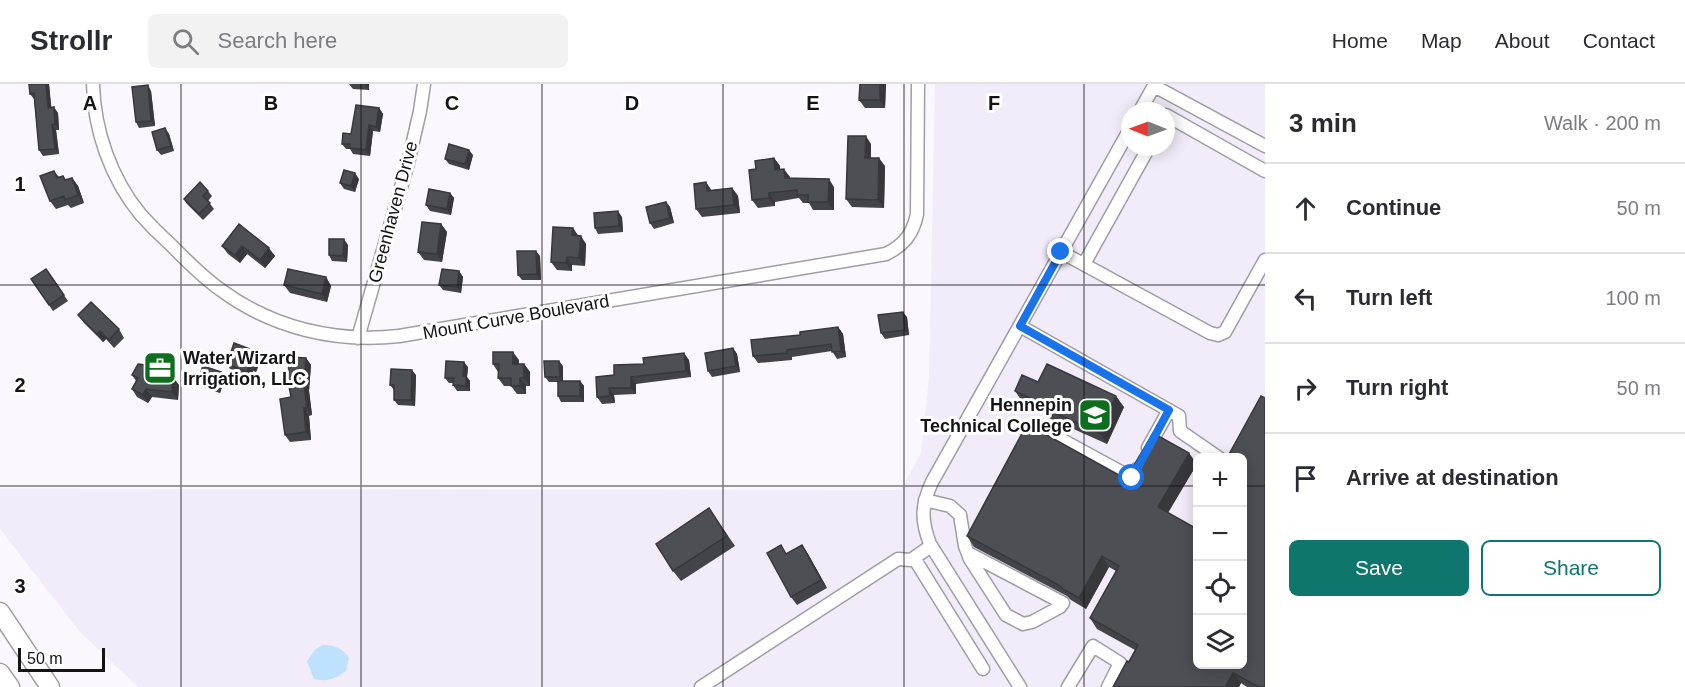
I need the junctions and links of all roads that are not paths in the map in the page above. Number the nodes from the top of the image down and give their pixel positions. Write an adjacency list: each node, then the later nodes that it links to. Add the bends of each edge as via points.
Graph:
1 (93, 84): 17 (street, Mount Curve Boulevard, via 98,129 119,182 140,213 181,255 221,291 256,312 315,333)
2 (424, 84): 17 (street, Greenhaven Drive, via 408,163)
3 (918, 84): 17 (street, Mount Curve Boulevard, via 917,214 907,239 886,254 399,336)
4 (1154, 85): 5 (street); 6 (street)
5 (1176, 98): 7 (street); 10 (street)
6 (1145, 102)
7 (1174, 102)
8 (1175, 121): 12 (street)
9 (1121, 145): 13 (street)
10 (1265, 146)
11 (1144, 156): 15 (street)
12 (1265, 171)
13 (1061, 252): 15 (street); 16 (street)
14 (1265, 260): 15 (street, via 1225,332 1218,335)
15 (1084, 264)
16 (1020, 326): 18 (street); 21 (street)
17 (358, 338)
18 (1169, 410): 19 (street, via 1132,478); 20 (street, via 1179,416 1180,431)
19 (1053, 435)
20 (1212, 453)
21 (925, 500): 22 (street, via 922,517); 23 (street, via 950,506 960,515)
22 (931, 546): 24 (street); 31 (street)
23 (968, 553): 23 (street, via 1006,615 1023,624 1063,603)
24 (914, 558): 26 (street); 30 (street, via 898,559)
25 (0, 612): 29 (highway)
26 (983, 669)
27 (0, 673): 28 (highway)
28 (9, 687)
29 (50, 687)
30 (701, 687)
31 (1020, 687)
32 (1068, 687): 33 (street, via 1093,646 1120,663)
33 (1108, 687)

